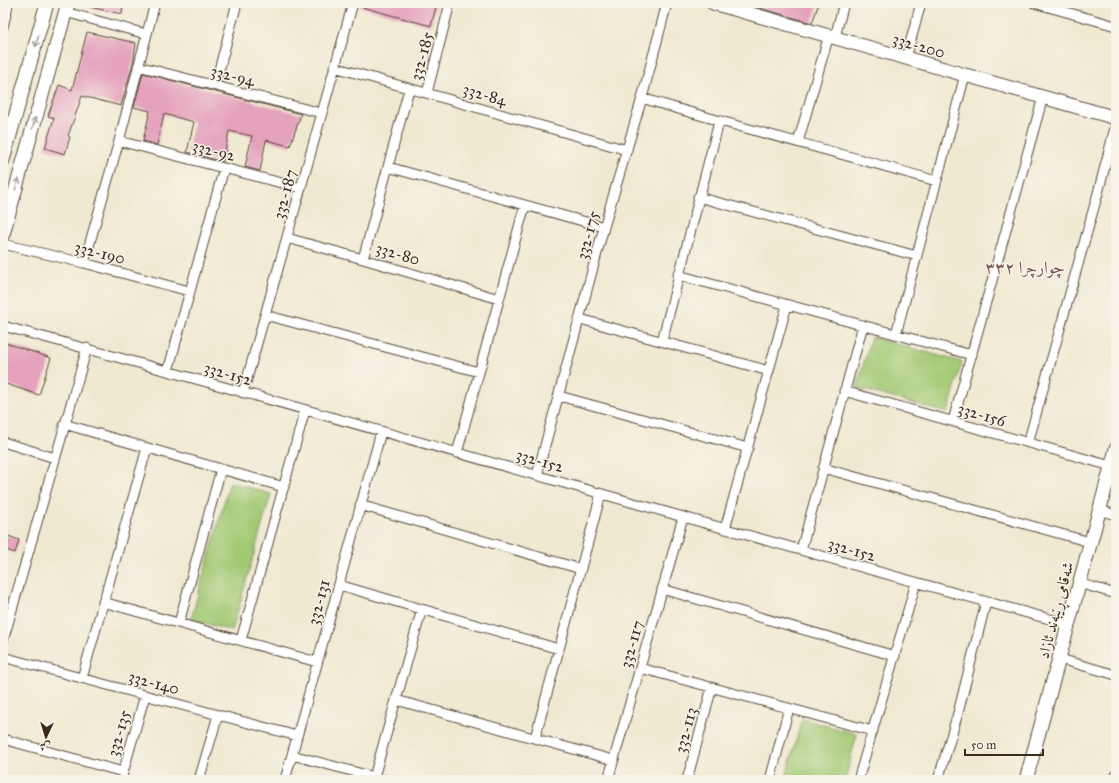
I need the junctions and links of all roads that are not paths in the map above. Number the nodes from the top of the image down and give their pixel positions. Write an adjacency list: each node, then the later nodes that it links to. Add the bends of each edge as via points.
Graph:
1 (8, 3): 14 (street)
2 (47, 3): 33 (street, one-way to 33)
3 (155, 3): 15 (street)
4 (237, 3): 21 (street)
5 (352, 3): 19 (street, 332-187)
6 (450, 3): 23 (street, 332-185)
7 (667, 3): 25 (street, 332-175)
8 (712, 3): 16 (street, 332-200)
9 (844, 3): 16 (street)
10 (921, 3): 17 (street)
11 (1034, 3): 13 (street)
12 (67, 7): 15 (street); 34 (street, one-way to 12)
13 (1116, 26)
14 (3, 27)
15 (146, 34): 18 (street)
16 (832, 36): 17 (street, 332-200); 31 (street)
17 (906, 58): 20 (street, 332-200)
18 (138, 66): 21 (street, 332-94); 30 (street)
19 (334, 66): 22 (street, 332-84); 26 (street, 332-187)
20 (966, 75): 24 (street, 332-200); 37 (street)
21 (215, 85): 26 (street, 332-94)
22 (410, 89): 23 (street, 332-84); 35 (street)
23 (427, 93): 32 (street, 332-84)
24 (1042, 97): 27 (street, 332-200); 59 (street)
25 (642, 98): 28 (street); 32 (street, 332-175)
26 (321, 113): 38 (street, 332-187)
27 (1116, 118)
28 (719, 122): 31 (street); 39 (street)
29 (1116, 124): 71 (street)
30 (119, 141): 36 (street, 332-92); 47 (street)
31 (798, 142): 37 (street)
32 (627, 150): 41 (street, 332-175)
33 (4, 157): 34 (street)
34 (24, 161): 42 (street, one-way to 34)
35 (388, 166): 40 (street); 46 (street)
36 (224, 168): 38 (street, 332-92); 49 (street)
37 (936, 180): 45 (street)
38 (301, 188): 43 (street, 332-187)
39 (698, 197): 45 (street); 48 (street)
40 (526, 204): 41 (street); 50 (street)
41 (604, 227): 53 (street, 332-175)
42 (3, 234)
43 (287, 238): 46 (street, 332-80); 52 (street, 332-187)
44 (3, 244): 47 (street, 332-190)
45 (917, 256): 56 (street)
46 (363, 259): 50 (street, 332-80)
47 (84, 263): 49 (street, 332-190)
48 (678, 275): 51 (street); 57 (street)
49 (189, 291): 60 (street)
50 (499, 299): 62 (street)
51 (787, 305): 54 (street); 61 (street)
52 (265, 315): 62 (street); 64 (street, 332-187)
53 (580, 319): 57 (street); 65 (street, 332-175)
54 (863, 325): 56 (street); 63 (street)
55 (3, 326): 58 (street, 332-152)
56 (896, 334): 59 (street)
57 (662, 341): 61 (street)
58 (87, 348): 60 (street, 332-152); 68 (street)
59 (972, 355): 67 (street)
60 (168, 371): 64 (street, 332-152)
61 (769, 371): 73 (street)
62 (479, 372): 75 (street)
63 (844, 391): 67 (street, 332-156); 78 (street)
64 (243, 393): 66 (street, 332-152)
65 (559, 396): 73 (street); 80 (street, 332-175)
66 (305, 410): 69 (street, 332-152); 81 (street)
67 (953, 421): 71 (street, 332-156)
68 (64, 424): 72 (street); 76 (street)
69 (380, 432): 75 (street, 332-152); 83 (street, 332-131)
70 (3, 442): 76 (street)
71 (1028, 443): 77 (street, 332-156)
72 (147, 448): 79 (street); 96 (street)
73 (748, 448): 87 (street)
74 (1116, 449): 77 (street, شەقامی ڕێبەند ئازاد)
75 (457, 452): 80 (street, 332-152)
76 (55, 458): 102 (street)
77 (1111, 466): 84 (street, شەقامی ڕێبەند ئازاد)
78 (823, 468): 88 (street); 89 (street)
79 (221, 469): 81 (street); 99 (street)
80 (537, 475): 82 (street, 332-152)
81 (284, 487): 101 (street)
82 (601, 494): 86 (street, 332-152); 90 (street)
83 (360, 505): 90 (street); 93 (street, 332-131)
84 (1100, 510): 85 (street); 88 (street, شەقامی ڕێبەند ئازاد)
85 (1116, 515)
86 (683, 517): 87 (street, 332-152); 94 (street, 332-117)
87 (725, 529): 89 (street, 332-152)
88 (1090, 542): 92 (street, شەقامی ڕێبەند ئازاد)
89 (802, 550): 91 (street, 332-152)
90 (581, 569): 103 (street)
91 (916, 583): 97 (street, 332-152); 104 (street)
92 (1079, 583): 95 (street); 100 (street, شەقامی ڕێبەند ئازاد)
93 (339, 585): 98 (street); 107 (street, 332-131)
94 (662, 589): 104 (street); 108 (street, 332-117)
95 (1116, 594)
96 (103, 602): 99 (street); 110 (street)
97 (986, 602): 100 (street, 332-152); 132 (street)
98 (422, 609): 103 (street); 113 (street)
99 (179, 623): 101 (street)
100 (1068, 624): 106 (street, شەقامی ڕێبەند ئازاد)
101 (241, 640): 107 (street)
102 (3, 641)
103 (559, 649): 118 (street)
104 (895, 656): 116 (street)
105 (3, 657): 110 (street, 332-140)
106 (1060, 659): 109 (street); 133 (street, شەقامی ڕێبەند ئازاد)
107 (317, 662): 117 (street, 332-131)
108 (640, 668): 111 (street); 121 (street, 332-117)
109 (1116, 675)
110 (82, 678): 112 (street, 332-140)
111 (712, 687): 114 (street); 129 (street, 332-113)
112 (145, 695): 115 (street, 332-140); 123 (street, 332-135)
113 (396, 700): 118 (street); 124 (street)
114 (790, 708): 116 (street); 130 (street)
115 (218, 715): 117 (street, 332-140); 125 (street)
116 (873, 731): 131 (street)
117 (297, 736): 120 (street, 332-131)
118 (536, 738): 121 (street)
119 (3, 739): 123 (street)
120 (292, 755): 124 (street); 126 (street, 332-131)
121 (614, 760): 128 (street, 332-117)
122 (1116, 775): 134 (street)
123 (122, 776)
124 (374, 777): 127 (street)
125 (200, 780)
126 (285, 780)
127 (385, 780)
128 (608, 780)
129 (687, 780)
130 (770, 780)
131 (858, 780)
132 (938, 780)
133 (1026, 780)
134 (1115, 780)

